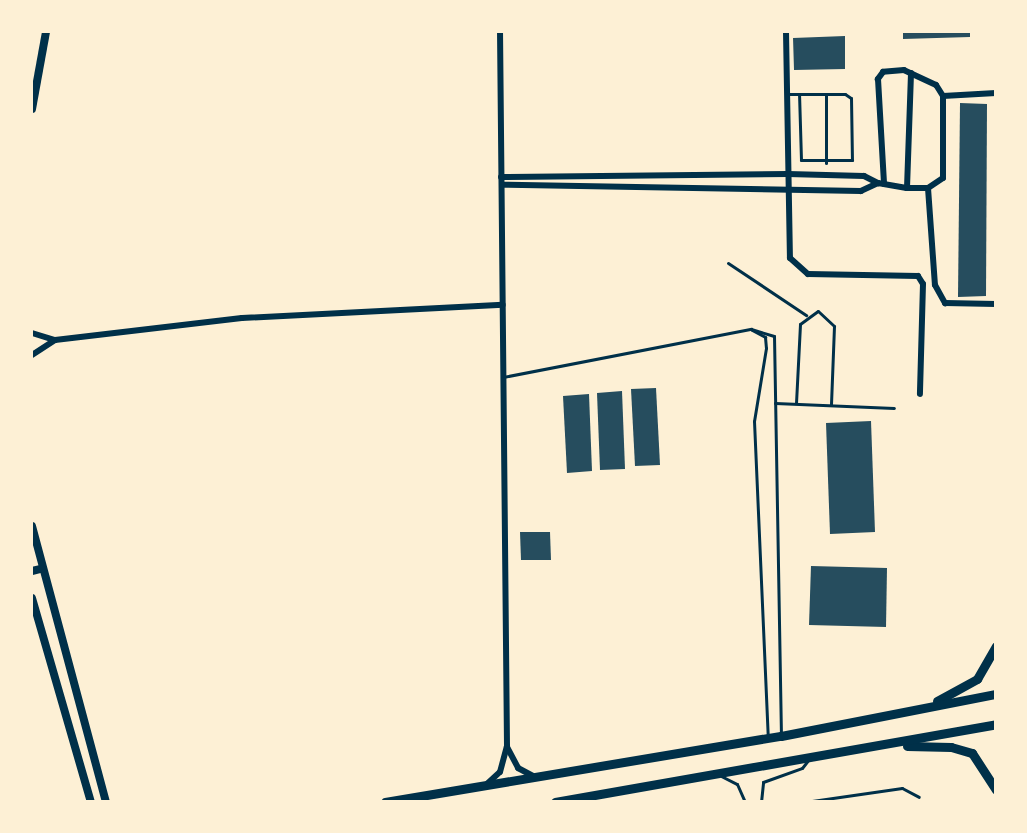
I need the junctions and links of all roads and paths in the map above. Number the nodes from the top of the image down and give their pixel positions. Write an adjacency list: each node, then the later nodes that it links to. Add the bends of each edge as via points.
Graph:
1 (46, 32): 10 (street)
2 (500, 32): 13 (street)
3 (786, 32): 6 (street)
4 (911, 73): 9 (street, via 936,85); 14 (street, via 878,77); 16 (street)
5 (996, 93): 9 (street)
6 (787, 94): 7 (lane); 12 (street)
7 (799, 94): 8 (lane); 11 (lane, via 800,158)
8 (826, 94): 11 (lane); 11 (lane, via 845,94 853,100 854,156 848,163)
9 (943, 96): 17 (street, via 943,178)
10 (32, 109)
11 (826, 163)
12 (788, 174): 13 (street); 14 (street, via 864,176); 18 (street)
13 (501, 177): 15 (street)
14 (881, 184): 16 (street); 18 (street, via 861,190)
15 (502, 185): 18 (street); 21 (street)
16 (907, 188): 17 (street)
17 (928, 188): 20 (street, via 935,285 945,303)
18 (788, 189): 28 (street, via 789,250 801,271 918,276 922,284)
19 (728, 263): 22 (lane)
20 (996, 304)
21 (503, 305): 25 (street, via 242,318); 27 (street)
22 (806, 315): 30 (lane, via 800,324); 31 (lane, via 821,311 833,322)
23 (751, 329): 27 (lane); 29 (lane, via 774,336); 42 (lane, via 765,337 766,348 754,421)
24 (32, 333): 25 (street)
25 (55, 340): 26 (street)
26 (32, 355)
27 (503, 376): 43 (street)
28 (920, 394)
29 (775, 403): 30 (lane); 41 (lane)
30 (796, 403): 31 (lane)
31 (831, 405): 32 (lane)
32 (894, 408)
33 (32, 526): 34 (street)
34 (41, 569): 35 (street); 54 (street)
35 (32, 571)
36 (32, 598): 53 (street)
37 (996, 646): 39 (main road, via 977,679)
38 (996, 694): 39 (main road)
39 (915, 710): 41 (main road)
40 (996, 724): 44 (main road)
41 (781, 736): 42 (main road)
42 (768, 738): 47 (main road)
43 (507, 746): 47 (street, via 518,768); 48 (street, via 500,772)
44 (883, 746): 45 (main road); 49 (main road, via 959,748 982,762)
45 (808, 759): 46 (main road); 59 (lane, via 802,768 764,782)
46 (713, 775): 57 (main road); 58 (lane, via 734,781)
47 (535, 776): 48 (main road)
48 (484, 785): 50 (main road)
49 (996, 790)
50 (440, 792): 52 (main road); 56 (main road)
51 (919, 797): 60 (lane, via 902,788)
52 (406, 800): 55 (main road)
53 (91, 801)
54 (106, 801)
55 (385, 801)
56 (432, 801)
57 (555, 801)
58 (745, 801)
59 (761, 801)
60 (806, 801)

